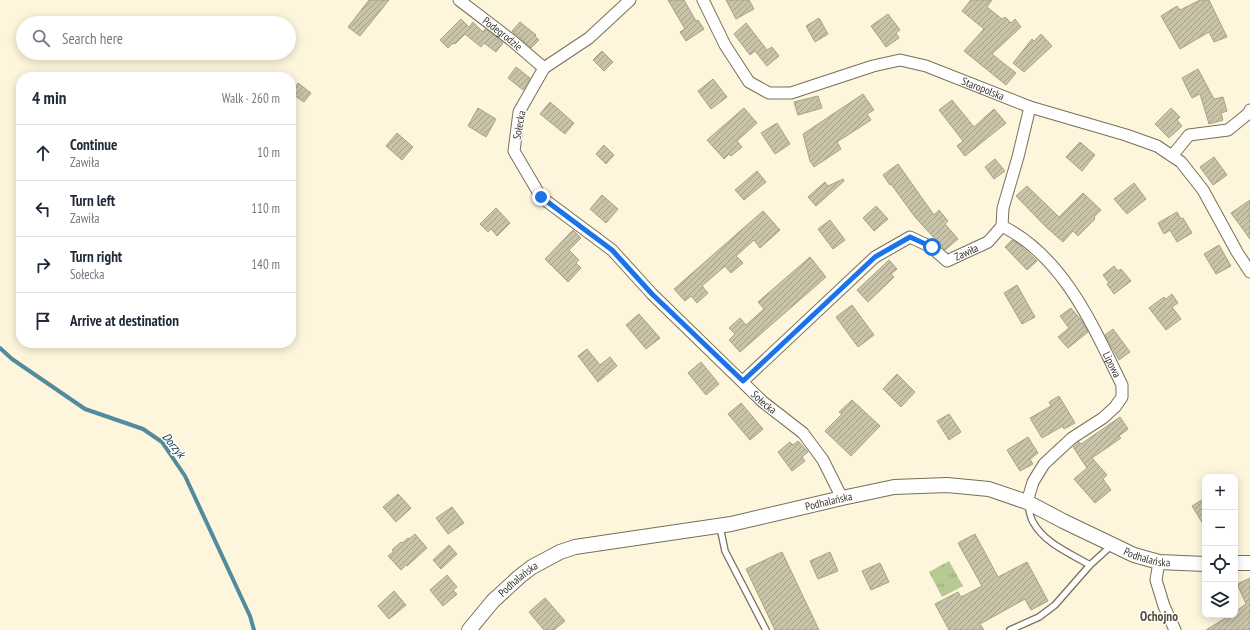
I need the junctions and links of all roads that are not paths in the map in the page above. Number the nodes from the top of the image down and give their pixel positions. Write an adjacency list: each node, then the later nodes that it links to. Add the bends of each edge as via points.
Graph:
1 (459, 0): 4 (street, Podegrodzie)
2 (630, 0): 4 (street, Sołecka, via 589,38)
3 (703, 0): 5 (street, Staropolska, via 725,44 749,82 769,93 791,93 900,60 926,66)
4 (544, 68): 10 (street, Sołecka, via 519,112 514,151 541,197 612,250 652,294)
5 (1030, 107): 7 (street, Staropolska, via 1126,135 1157,146); 8 (street, via 1003,208)
6 (1250, 110): 7 (street, via 1228,130 1189,135)
7 (1172, 156): 9 (street, Staropolska, via 1181,162 1203,190)
8 (1002, 226): 10 (street, Zawiła, via 988,242 947,261 932,247 910,237 875,257); 12 (street, Lipowa, via 1012,230 1045,257 1071,290 1085,311 1122,385 1122,397 1115,408 1072,438 1044,464 1033,482)
9 (1250, 272)
10 (743, 381): 11 (street, Sołecka, via 763,402 803,433 824,460)
11 (842, 498): 12 (street, Podhalańska, via 894,487 947,485 989,489); 13 (street, Podhalańska)
12 (1027, 502): 14 (street, Podhalańska); 19 (lane, via 1032,522 1042,534)
13 (720, 526): 20 (street, Podhalańska, via 602,542 560,552 518,577 493,601); 21 (lane, via 725,551)
14 (1112, 545): 15 (street, Podhalańska); 19 (lane)
15 (1158, 562): 18 (street, Podhalańska); 23 (street, via 1156,580)
16 (1250, 562): 17 (street)
17 (1238, 563)
18 (1202, 564)
19 (1090, 565): 22 (lane, via 1055,605 1039,617)
20 (469, 630)
21 (766, 630)
22 (1010, 630)
23 (1175, 630)

